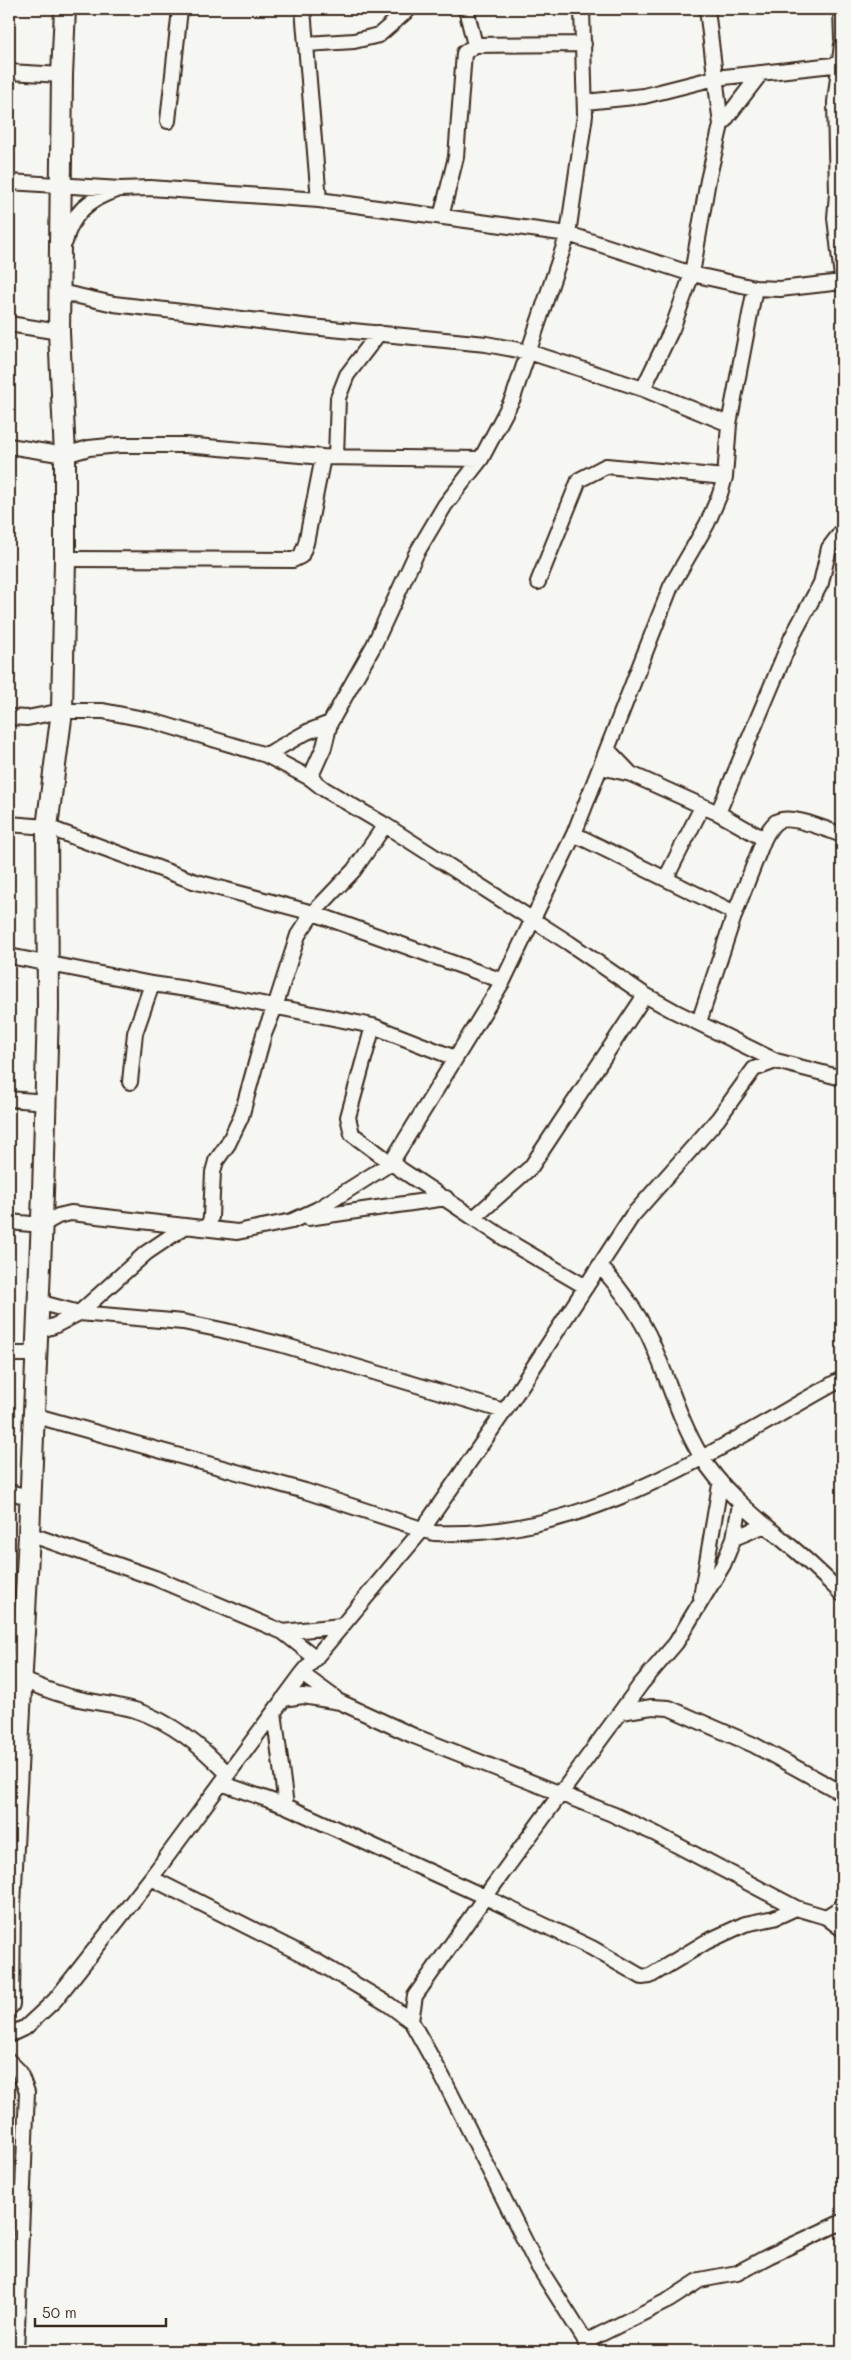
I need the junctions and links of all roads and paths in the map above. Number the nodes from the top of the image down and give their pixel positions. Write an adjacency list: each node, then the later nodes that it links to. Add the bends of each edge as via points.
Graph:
1 (65, 9): 17 (street)
2 (180, 9): 20 (street)
3 (303, 9): 10 (street)
4 (410, 9): 10 (street, via 379,35 354,41)
5 (466, 9): 13 (street)
6 (582, 9): 11 (street)
7 (707, 9): 18 (street)
8 (841, 9): 9 (street)
9 (842, 40)
10 (307, 44): 25 (street)
11 (584, 44): 13 (street); 19 (street)
12 (842, 44): 14 (street)
13 (475, 45): 26 (street, via 464,53 462,60 460,132)
14 (841, 64): 16 (street); 30 (street, via 835,102 835,218)
15 (9, 72): 17 (street)
16 (761, 74): 18 (street); 21 (street)
17 (62, 75): 23 (street)
18 (715, 78): 19 (street, via 644,96); 21 (street)
19 (585, 102): 27 (street, via 583,143)
20 (168, 121)
21 (721, 125): 29 (street)
22 (9, 182): 23 (street)
23 (61, 184): 24 (street); 28 (street)
24 (120, 189): 25 (street, via 150,188); 28 (street, via 95,199 76,215)
25 (319, 200): 26 (street)
26 (441, 216): 27 (street)
27 (568, 234): 29 (street); 37 (street)
28 (61, 256): 33 (street)
29 (692, 274): 32 (street); 38 (street, via 672,329)
30 (842, 277)
31 (842, 282): 32 (street, via 780,289)
32 (755, 288): 39 (street)
33 (60, 292): 35 (street); 36 (street, via 114,304)
34 (9, 324): 35 (street)
35 (59, 332): 41 (street)
36 (379, 333): 37 (street, via 486,344); 42 (street, via 347,375 338,398)
37 (529, 352): 38 (street); 43 (street, via 513,398)
38 (643, 389): 39 (street)
39 (728, 424): 44 (street)
40 (9, 446): 41 (street)
41 (65, 455): 42 (street, via 89,448 119,445 185,445); 47 (street)
42 (329, 457): 43 (street); 47 (street, via 306,543 301,556 293,560)
43 (481, 459): 51 (street, via 432,524 402,581 374,646)
44 (724, 477): 48 (street, via 606,466 579,480); 52 (street, via 707,524 671,586)
45 (842, 531): 46 (street)
46 (835, 549): 58 (street, via 792,637)
47 (65, 559): 49 (street)
48 (538, 582)
49 (62, 711): 50 (street, via 27,718); 53 (street, via 103,711 149,720); 61 (street)
50 (9, 717)
51 (330, 724): 53 (street, via 307,732); 56 (street)
52 (608, 750): 54 (street); 55 (street)
53 (266, 755): 56 (street)
54 (601, 767): 55 (street); 62 (street)
55 (631, 774): 57 (street)
56 (310, 778): 60 (street)
57 (702, 807): 58 (street); 65 (street)
58 (718, 813): 64 (street)
59 (9, 824): 61 (street)
60 (385, 825): 67 (street, via 354,870); 68 (street)
61 (47, 827): 67 (street, via 193,881); 70 (street)
62 (574, 834): 65 (street); 68 (street)
63 (842, 835): 64 (street, via 800,821 782,820 774,823)
64 (764, 838): 66 (street)
65 (666, 878): 66 (street)
66 (735, 912): 75 (street)
67 (313, 913): 71 (street); 74 (street, via 298,935)
68 (531, 919): 71 (street); 73 (street)
69 (9, 956): 70 (street)
70 (48, 965): 72 (street); 84 (street)
71 (503, 981): 78 (street)
72 (152, 984): 74 (street); 82 (street, via 136,1033)
73 (645, 995): 75 (street); 87 (street, via 531,1167)
74 (275, 1007): 76 (street); 92 (street, via 264,1034 241,1117 213,1172)
75 (699, 1022): 77 (street)
76 (373, 1026): 78 (street); 85 (street, via 348,1117 352,1134)
77 (744, 1047): 79 (street); 80 (street)
78 (455, 1058): 85 (street)
79 (776, 1061): 80 (street); 81 (street)
80 (754, 1070): 93 (street, via 718,1119 632,1216)
81 (842, 1078)
82 (130, 1082)
83 (9, 1099): 84 (street)
84 (46, 1102): 90 (street)
85 (391, 1162): 86 (street); 88 (street, via 338,1198)
86 (446, 1198): 87 (street); 88 (street)
87 (475, 1217): 94 (street, via 516,1246)
88 (292, 1221): 92 (street, via 237,1232)
89 (9, 1222): 90 (street)
90 (42, 1225): 91 (street, via 71,1213); 95 (street)
91 (183, 1228): 92 (street); 96 (street, via 146,1253)
92 (208, 1228)
93 (600, 1266): 94 (street); 103 (street, via 648,1334)
94 (586, 1287): 101 (street)
95 (38, 1302): 96 (street); 97 (street)
96 (79, 1313): 97 (street); 101 (street, via 183,1322 222,1330)
97 (37, 1331): 98 (street)
98 (36, 1352): 99 (street); 102 (street)
99 (9, 1354)
100 (842, 1379): 103 (street)
101 (504, 1411): 109 (street)
102 (33, 1415): 106 (street); 109 (street, via 287,1486)
103 (701, 1457): 104 (street); 109 (street, via 653,1484 605,1504 526,1527 447,1534)
104 (720, 1485): 107 (street); 113 (street)
105 (9, 1492): 106 (street)
106 (29, 1497): 110 (street)
107 (740, 1504): 108 (street); 111 (street)
108 (763, 1526): 111 (street); 112 (street, via 782,1539)
109 (422, 1530): 115 (street)
110 (29, 1534): 114 (street); 116 (street, via 155,1578)
111 (734, 1538): 113 (street)
112 (842, 1594)
113 (700, 1605): 123 (street, via 676,1643)
114 (16, 1623): 119 (street)
115 (341, 1626): 116 (street); 117 (street)
116 (283, 1632): 117 (street)
117 (316, 1658): 118 (street)
118 (302, 1674): 120 (street); 121 (street)
119 (21, 1679): 124 (street); 126 (street, via 65,1696 118,1706 152,1717 205,1750)
120 (284, 1699): 121 (street, via 303,1696); 122 (street)
121 (340, 1702): 128 (street, via 414,1736)
122 (274, 1712): 126 (street); 129 (street)
123 (621, 1712): 127 (street, via 669,1708 754,1746); 128 (street)
124 (13, 1740): 125 (street)
125 (13, 1763): 132 (street)
126 (225, 1779): 129 (street); 130 (street)
127 (842, 1793)
128 (562, 1794): 131 (street); 134 (street, via 654,1833)
129 (286, 1806): 131 (street)
130 (151, 1878): 139 (street, via 316,1961); 141 (street, via 55,2000 26,2027)
131 (485, 1897): 134 (street, via 592,1948 642,1977 650,1976 714,1938 745,1924 774,1918); 137 (street)
132 (9, 1905): 138 (street)
133 (842, 1907): 135 (street)
134 (796, 1908): 135 (street)
135 (826, 1917): 136 (street)
136 (842, 1929)
137 (415, 1996): 139 (street); 140 (street)
138 (9, 2004)
139 (388, 2004): 140 (street)
140 (411, 2022): 144 (street, via 443,2078 536,2263)
141 (9, 2035)
142 (9, 2061): 145 (street, via 19,2071 27,2092)
143 (842, 2222): 144 (street, via 737,2273 700,2280)
144 (589, 2347)
145 (16, 2351)

